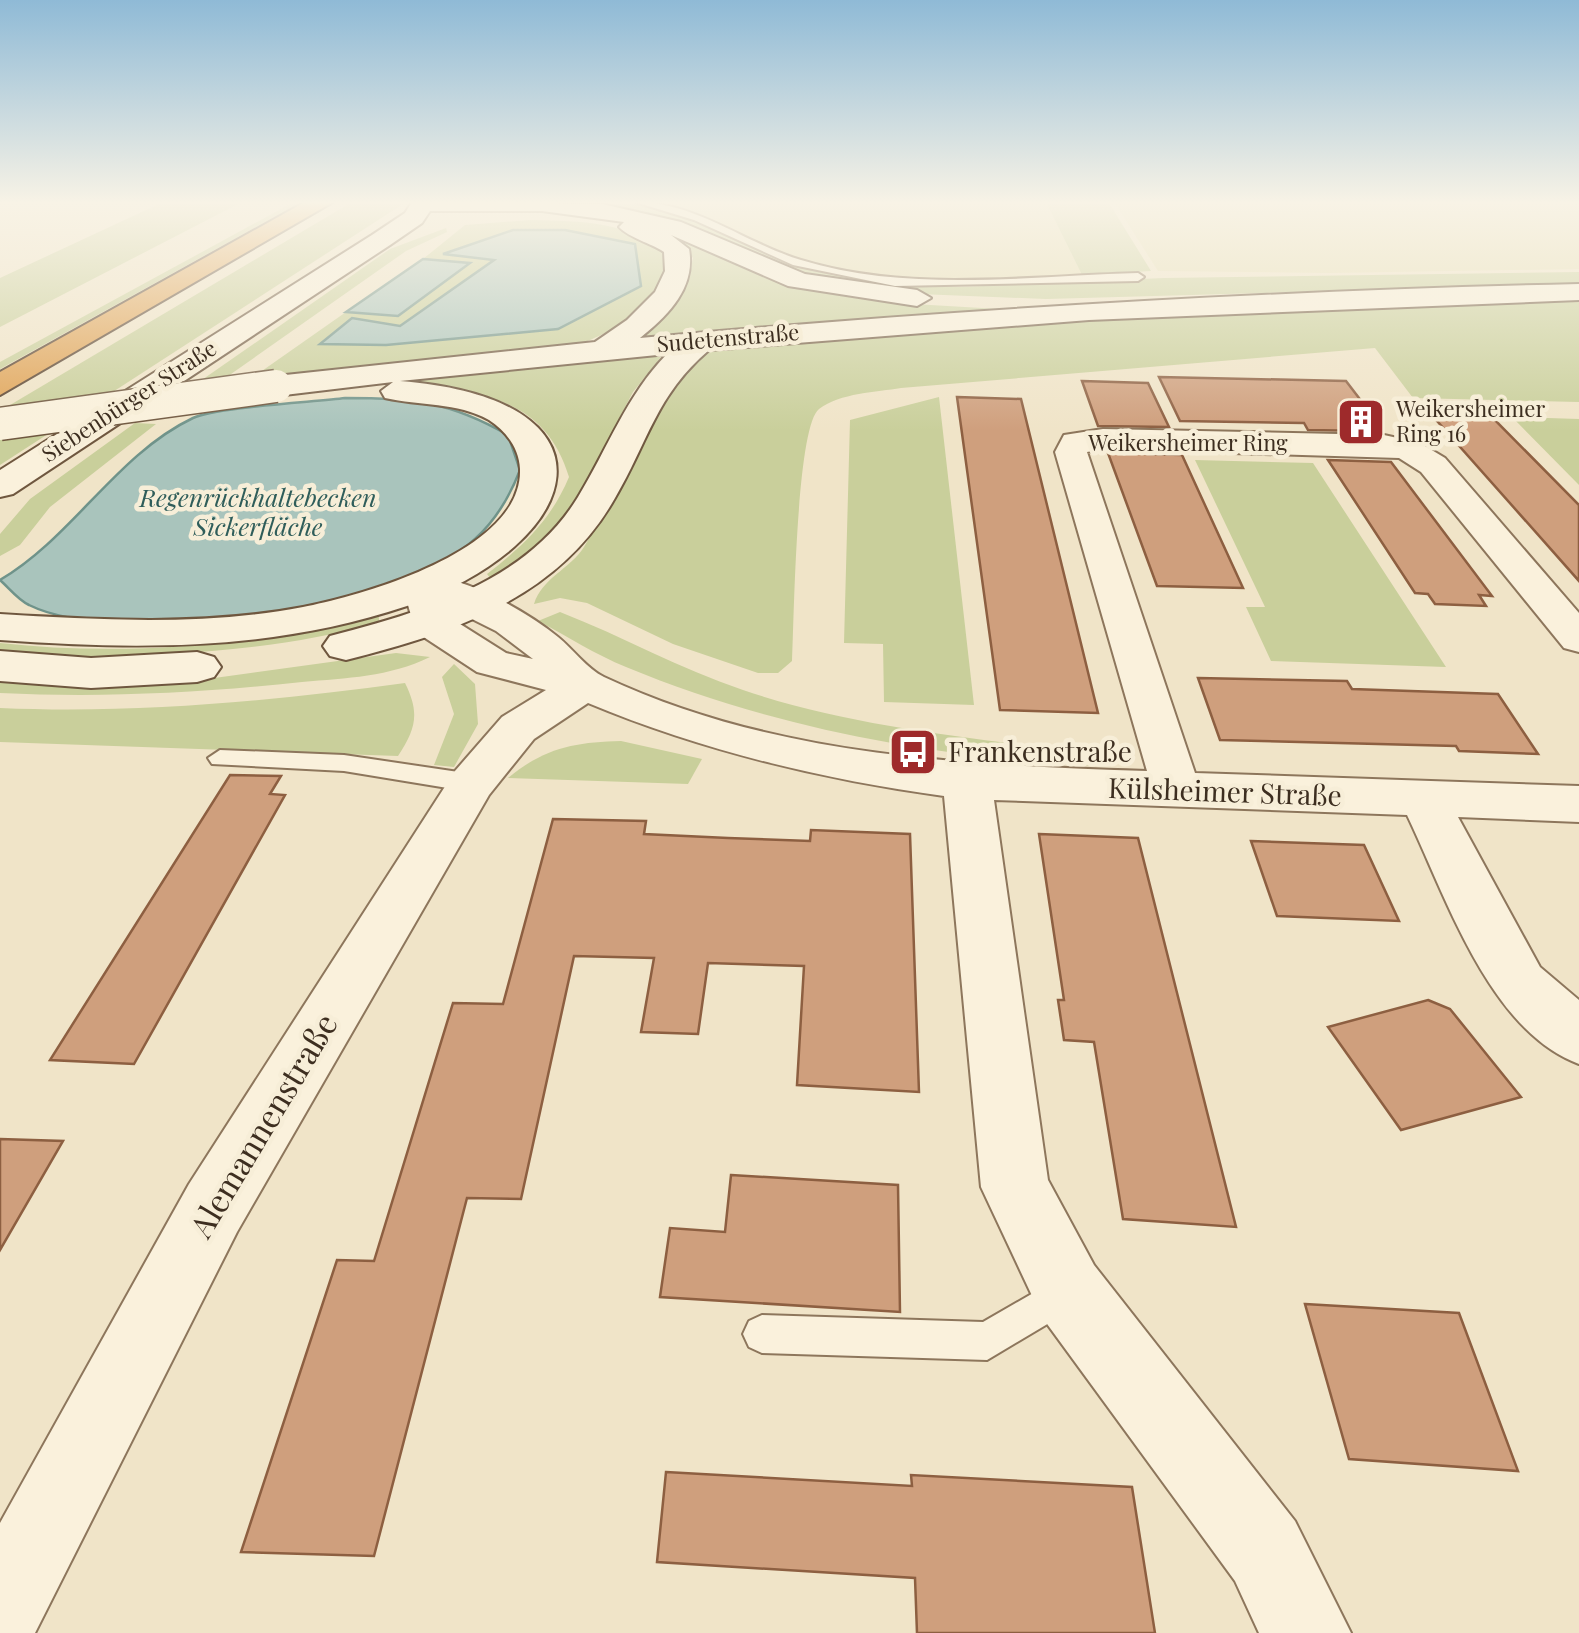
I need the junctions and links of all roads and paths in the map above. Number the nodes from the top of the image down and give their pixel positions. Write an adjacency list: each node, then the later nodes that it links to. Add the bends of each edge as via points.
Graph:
1 (188, 278): 13 (highway)
2 (314, 278): 8 (main road, Siebenbürger Straße)
3 (317, 278): 8 (main road, Siebenbürger Straße)
4 (674, 278): 12 (main road, via 658,304)
5 (800, 278): 10 (main road, via 856,292)
6 (876, 278): 7 (lane)
7 (1049, 278)
8 (309, 283): 16 (main road, Siebenbürger Straße)
9 (1579, 292): 10 (main road, Sudetenstraße)
10 (1095, 311): 11 (main road, Sudetenstraße)
11 (702, 340): 12 (main road, Sudetenstraße); 17 (main road, via 652,384 580,523 539,566)
12 (605, 350): 14 (main road, Sudetenstraße)
13 (0, 385)
14 (276, 386): 15 (main road, Sudetenstraße, bridge); 18 (main road, via 452,396 502,412 533,439 540,474 522,519)
15 (0, 424)
16 (5, 488)
17 (479, 602): 18 (main road); 21 (street, Külsheimer Straße, via 537,637)
18 (426, 604): 19 (main road, via 333,649 228,665 91,673); 21 (street, Külsheimer Straße, via 492,663)
19 (5, 632)
20 (1579, 639): 25 (street, Weikersheimer Ring, via 1433,465 1410,450 1075,442 1071,452)
21 (584, 685): 23 (street, Külsheimer Straße, via 682,725 784,754); 24 (street, Alemannenstraße, via 518,728)
22 (220, 758): 24 (lane, via 344,764)
23 (967, 782): 25 (street, Külsheimer Straße); 29 (street, via 1016,1187)
24 (472, 783): 31 (street, Alemannenstraße, via 213,1208)
25 (1177, 790): 26 (street, Külsheimer Straße)
26 (1423, 798): 27 (street, Külsheimer Straße); 28 (street, via 1519,984)
27 (1579, 804)
28 (1579, 1037)
29 (1068, 1291): 30 (lane, via 987,1341); 32 (street, via 1265,1551)
30 (762, 1334)
31 (0, 1610)
32 (1306, 1633)

